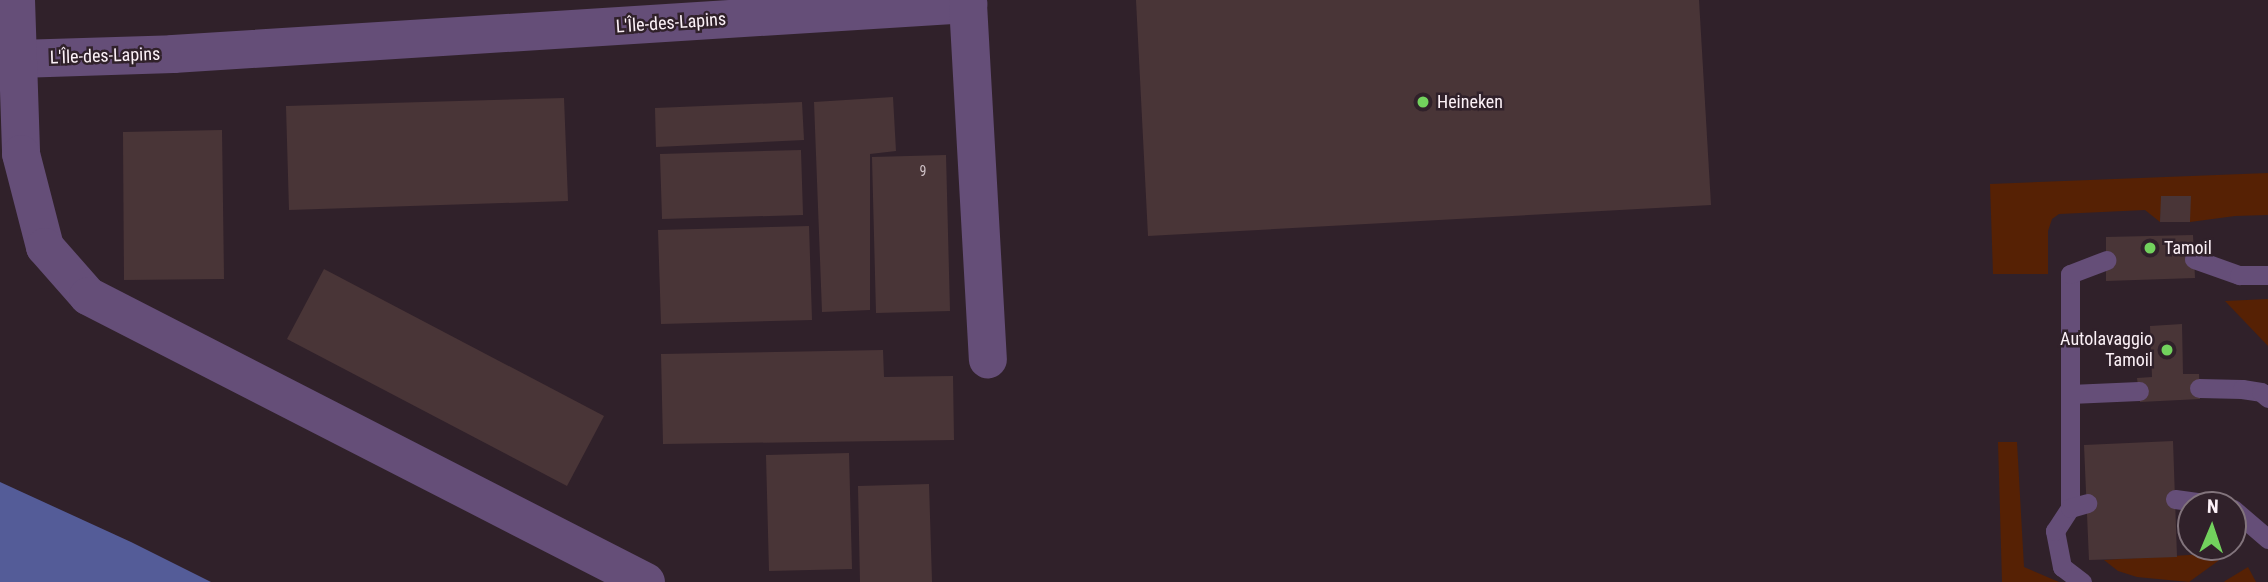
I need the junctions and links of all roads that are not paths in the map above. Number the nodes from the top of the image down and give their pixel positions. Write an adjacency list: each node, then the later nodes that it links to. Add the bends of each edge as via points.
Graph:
1 (16, 0): 2 (street)
2 (18, 59): 6 (street, L'Île-des-Lapins, via 173,54 968,4); 13 (street, via 21,154 45,247 88,296)
3 (2194, 259): 5 (lane, via 2239,275)
4 (2106, 260): 9 (lane, via 2070,274)
5 (2268, 275)
6 (988, 359)
7 (2199, 388): 10 (lane, via 2242,389)
8 (2139, 391): 9 (lane)
9 (2070, 394): 14 (lane, via 2078,506 2055,531 2062,567)
10 (2268, 398)
11 (2247, 521): 12 (lane)
12 (2268, 539)
13 (646, 582)
14 (2082, 582)

